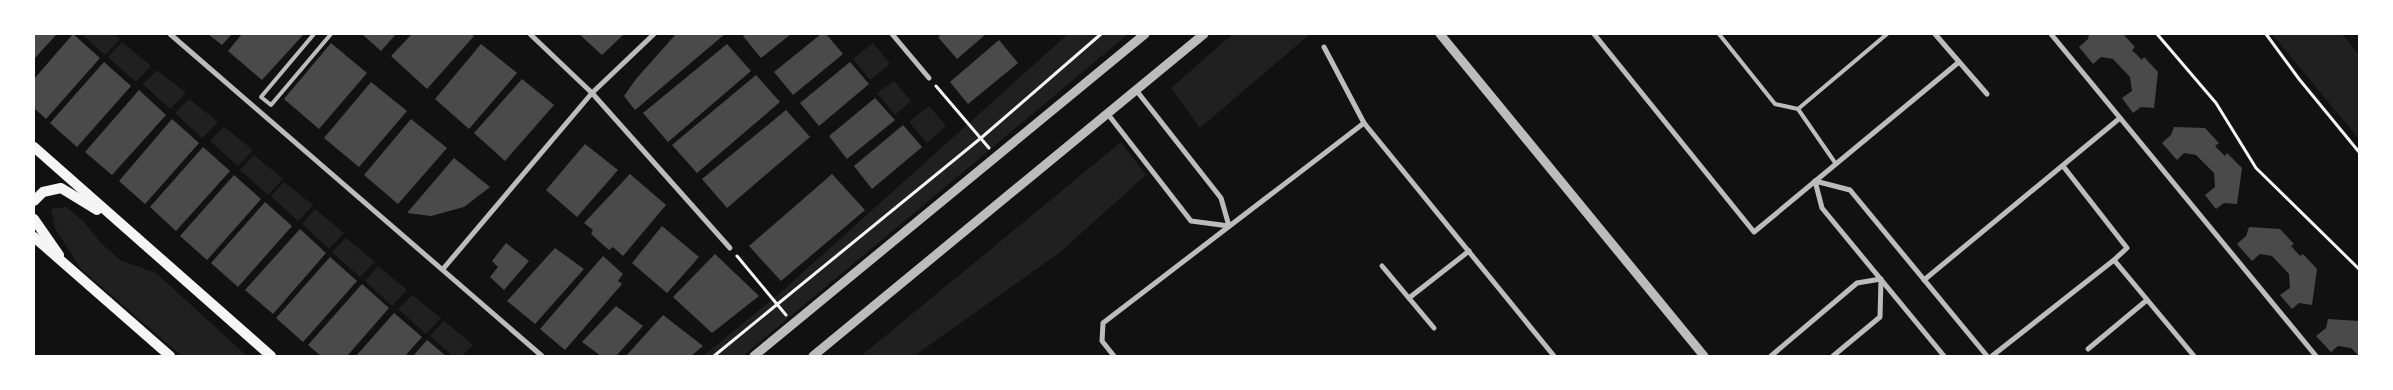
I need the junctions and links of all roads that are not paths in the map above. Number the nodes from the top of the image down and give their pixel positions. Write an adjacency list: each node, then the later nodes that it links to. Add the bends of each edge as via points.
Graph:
1 (170, 34): 38 (street)
2 (314, 34): 3 (lane, via 261,97 271,105)
3 (330, 34)
4 (530, 34): 19 (street)
5 (654, 34): 19 (street)
6 (892, 34): 17 (street)
7 (1145, 34): 49 (street)
8 (1204, 34): 18 (street)
9 (1440, 34): 53 (street)
10 (1594, 34): 28 (street, via 1754,232)
11 (1719, 34): 21 (lane, via 1775,104)
12 (1886, 34): 21 (lane)
13 (1935, 34): 16 (street)
14 (2051, 34): 23 (street)
15 (1324, 47): 24 (street)
16 (1959, 62): 20 (street); 26 (street)
17 (929, 78)
18 (1136, 89): 22 (street); 32 (street, via 1221,198)
19 (592, 93): 34 (street); 38 (street)
20 (1987, 94)
21 (1798, 109): 26 (lane)
22 (1107, 113): 32 (street, via 1191,221); 50 (street)
23 (2120, 118): 27 (street); 60 (street)
24 (1364, 123): 32 (street); 35 (street)
25 (34, 147): 31 (main road)
26 (1836, 164): 28 (street)
27 (2063, 166): 36 (street, via 2127,248); 41 (street)
28 (1816, 181): 40 (street, via 1822,208); 41 (street, via 1850,190)
29 (34, 201): 31 (main road, via 43,192 61,188)
30 (34, 219): 39 (main road)
31 (119, 223): 47 (main road)
32 (1229, 226): 51 (street, via 1104,324 1102,341)
33 (34, 237): 39 (main road)
34 (730, 248)
35 (1469, 251): 42 (street); 52 (street)
36 (2114, 260): 43 (street); 58 (street)
37 (1382, 266): 42 (street)
38 (443, 269): 48 (street)
39 (72, 271): 46 (main road)
40 (1881, 279): 54 (street, via 1857,284); 55 (street, via 1880,317); 56 (street)
41 (1924, 280): 57 (street)
42 (1409, 298): 44 (street)
43 (2148, 300): 45 (street); 59 (street)
44 (1434, 328)
45 (2088, 350)
46 (170, 356)
47 (271, 356)
48 (542, 356)
49 (754, 356)
50 (813, 356)
51 (1114, 356)
52 (1554, 356)
53 (1704, 356)
54 (1771, 356)
55 (1833, 356)
56 (1944, 356)
57 (1987, 356)
58 (1992, 356)
59 (2194, 356)
60 (2316, 356)

